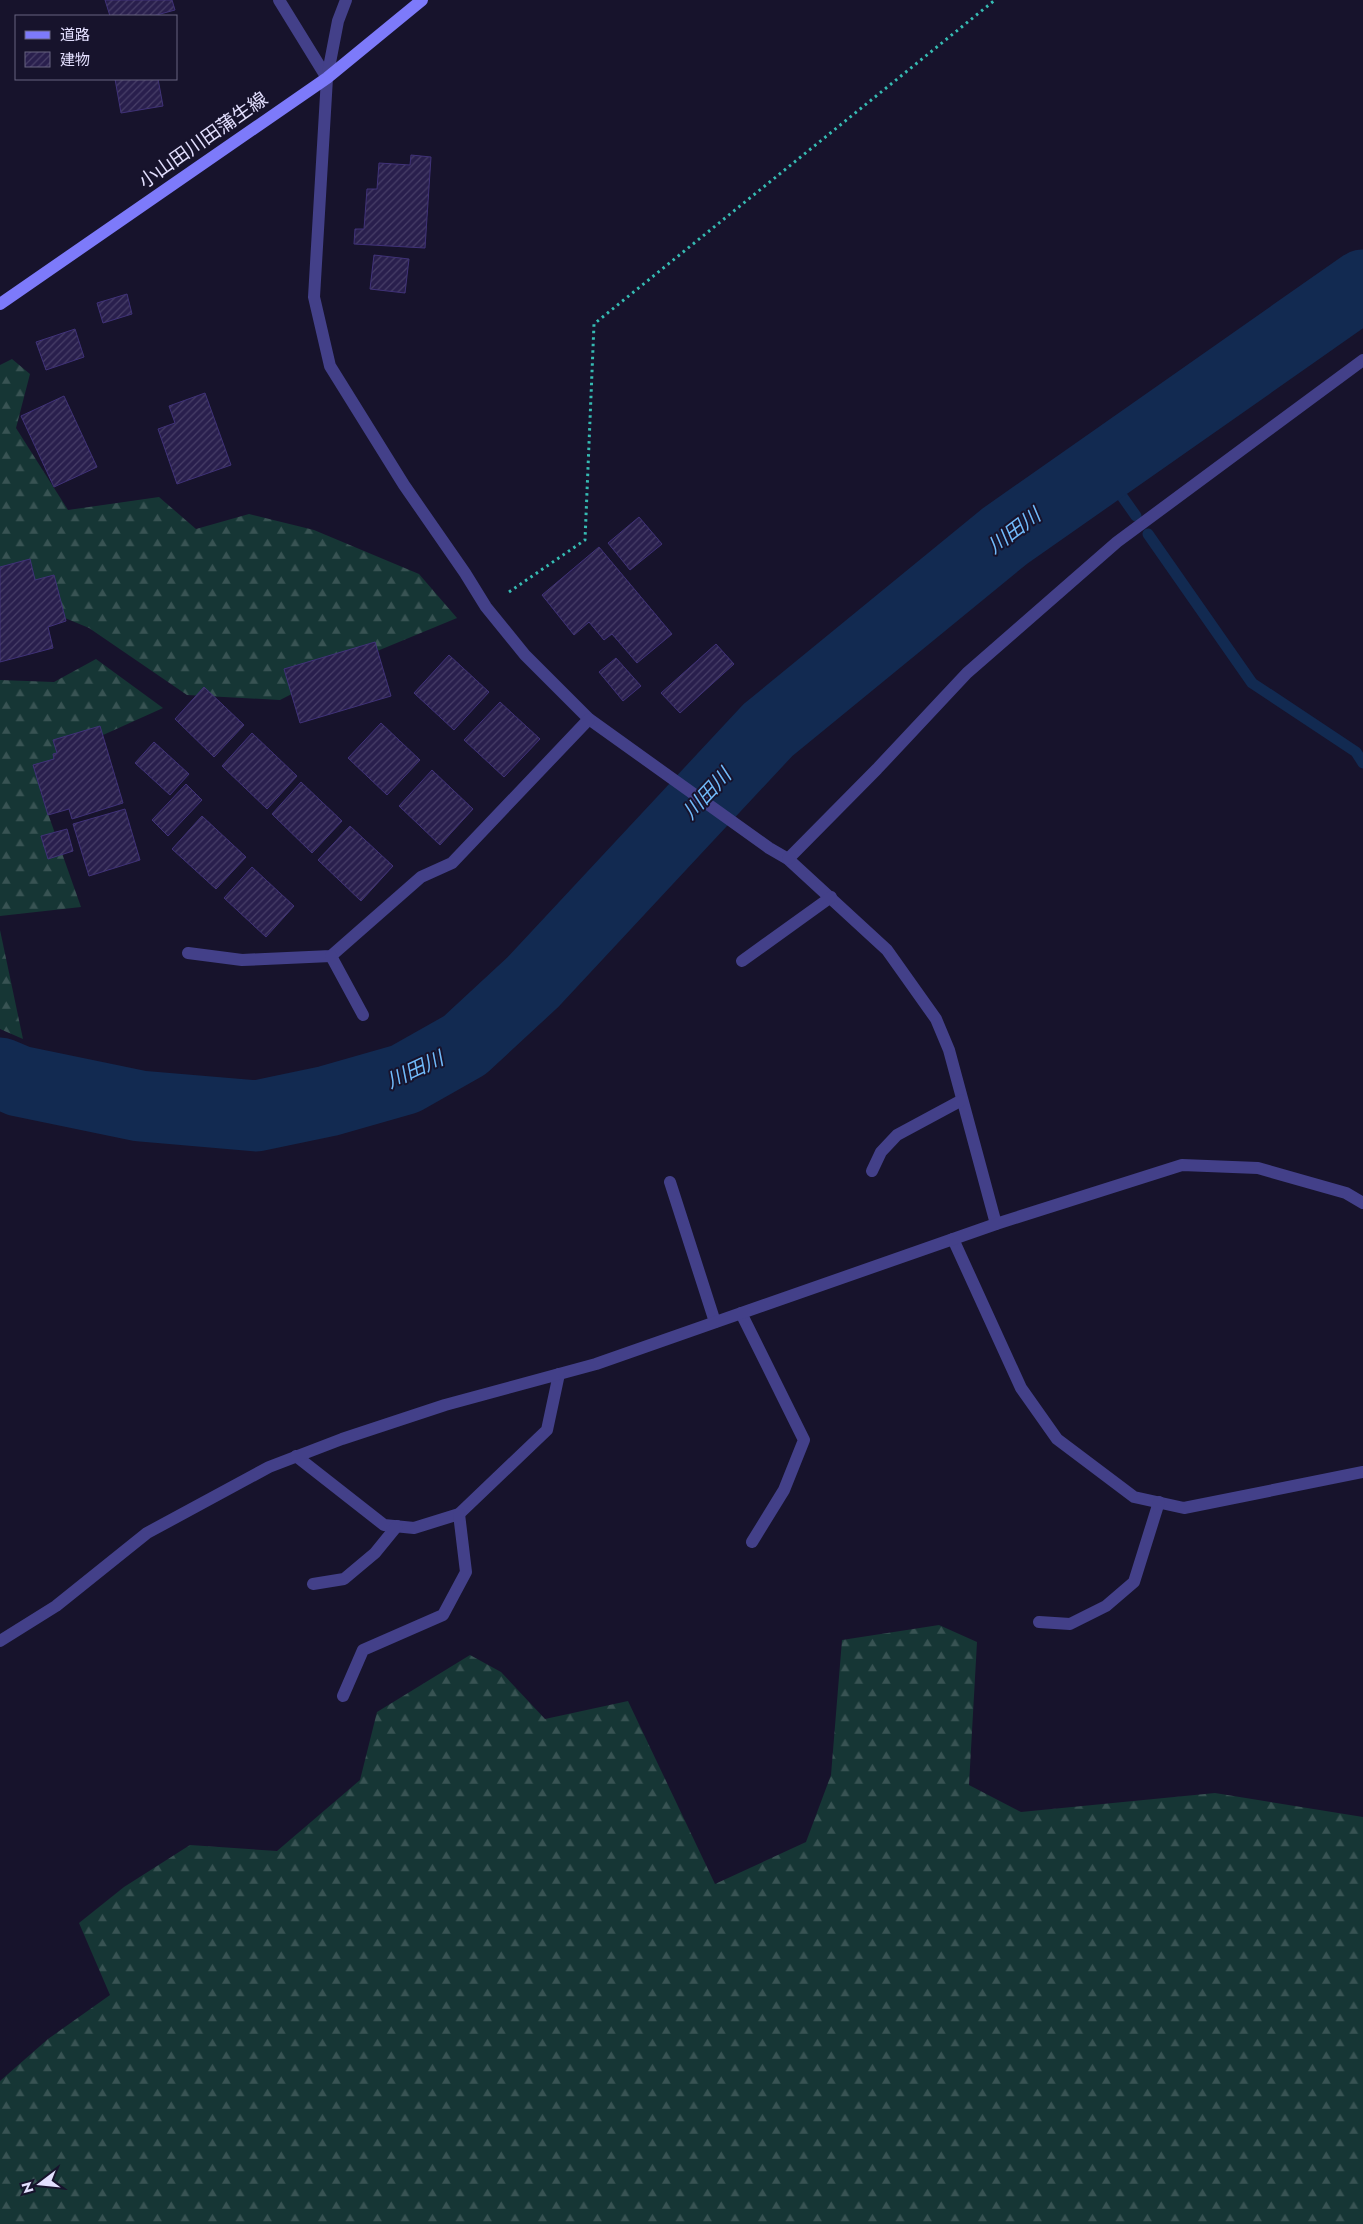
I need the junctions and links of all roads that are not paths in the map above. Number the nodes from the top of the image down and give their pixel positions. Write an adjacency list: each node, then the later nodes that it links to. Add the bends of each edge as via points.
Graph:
1 (279, 0): 4 (street)
2 (346, 0): 4 (street, via 338,21)
3 (422, 0): 4 (main road, 小山田川田蒲生線)
4 (327, 78): 5 (main road, 小山田川田蒲生線); 7 (street, via 314,297 330,366 486,608 525,655)
5 (0, 304)
6 (1363, 360): 8 (street, via 1110,549 967,673)
7 (589, 719): 8 (street); 11 (street, via 452,863 421,877)
8 (788, 859): 9 (street)
9 (831, 897): 12 (street); 14 (street, via 888,950 936,1019 949,1050)
10 (188, 954): 11 (street, via 242,960)
11 (331, 956): 13 (street)
12 (742, 961)
13 (363, 1015)
14 (962, 1100): 15 (street, via 897,1135 881,1152); 18 (street)
15 (872, 1171)
16 (670, 1182): 21 (street)
17 (1363, 1203): 18 (street, via 1346,1193 1258,1168 1182,1165)
18 (996, 1224): 19 (street)
19 (953, 1239): 20 (street); 25 (street, via 1021,1388 1056,1439 1134,1497)
20 (741, 1313): 21 (street); 28 (street, via 804,1440 784,1490)
21 (715, 1322): 22 (street)
22 (559, 1374): 23 (street, via 445,1405); 26 (street, via 547,1430)
23 (296, 1456): 27 (street, via 384,1525); 31 (street, via 268,1467 147,1533 56,1606)
24 (1363, 1472): 25 (street, via 1184,1508)
25 (1159, 1502): 30 (street, via 1134,1582 1106,1606 1070,1624)
26 (459, 1514): 27 (street, via 414,1528); 32 (street, via 466,1572 443,1615 364,1650)
27 (397, 1526): 29 (street, via 376,1553 344,1579)
28 (752, 1542)
29 (313, 1584)
30 (1038, 1622)
31 (0, 1641)
32 (343, 1696)

